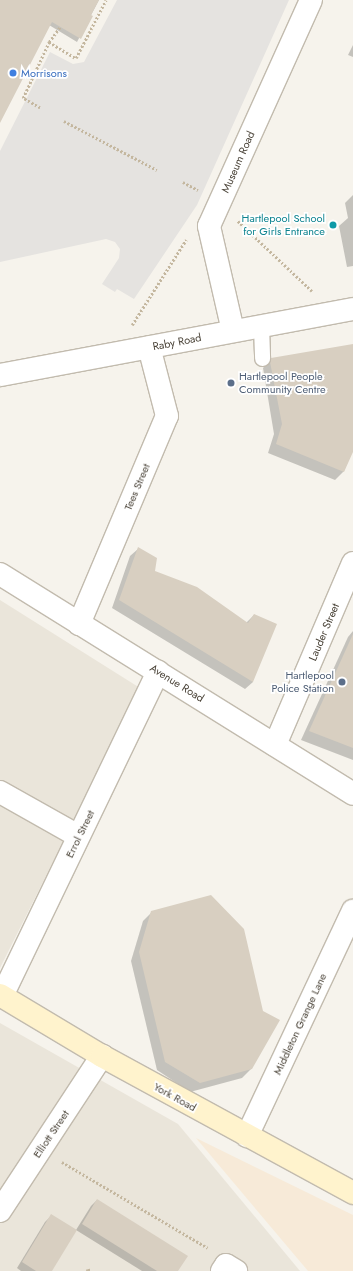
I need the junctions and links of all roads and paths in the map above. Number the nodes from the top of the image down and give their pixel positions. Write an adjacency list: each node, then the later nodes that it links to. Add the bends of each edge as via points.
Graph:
1 (106, 0): 4 (path, via 76,58)
2 (312, 0): 16 (street, Museum Road, via 209,226)
3 (60, 27): 4 (path)
4 (49, 42): 5 (path, via 23,98)
5 (40, 108)
6 (64, 121): 7 (path)
7 (157, 170)
8 (182, 182): 9 (path)
9 (201, 192)
10 (236, 218): 12 (path)
11 (191, 234): 14 (path)
12 (312, 291)
13 (353, 309): 15 (street, Raby Road)
14 (132, 325)
15 (261, 326): 16 (street, Raby Road); 18 (lane)
16 (234, 331): 17 (street, Raby Road)
17 (149, 347): 19 (street, Raby Road); 22 (street, Tees Street, via 167,416)
18 (262, 358)
19 (0, 375)
20 (353, 563): 24 (street, Lauder Street)
21 (0, 574): 22 (street, Avenue Road)
22 (79, 624): 23 (street, Avenue Road)
23 (158, 672): 24 (street, Avenue Road); 27 (street, Errol Street)
24 (275, 745): 26 (street, Avenue Road)
25 (0, 792): 27 (street)
26 (353, 794)
27 (78, 836): 29 (street, Errol Street)
28 (353, 911): 31 (street, Middleton Grange Lane)
29 (1, 996): 30 (main road, York Road)
30 (102, 1056): 31 (main road, York Road); 34 (street, Elliott Street)
31 (247, 1136): 33 (main road, York Road)
32 (55, 1158): 35 (path)
33 (353, 1193)
34 (2, 1203)
35 (212, 1250)
36 (87, 1271): 37 (path)
37 (91, 1271)
38 (222, 1271): 39 (street, via 226,1265)
39 (236, 1271)

